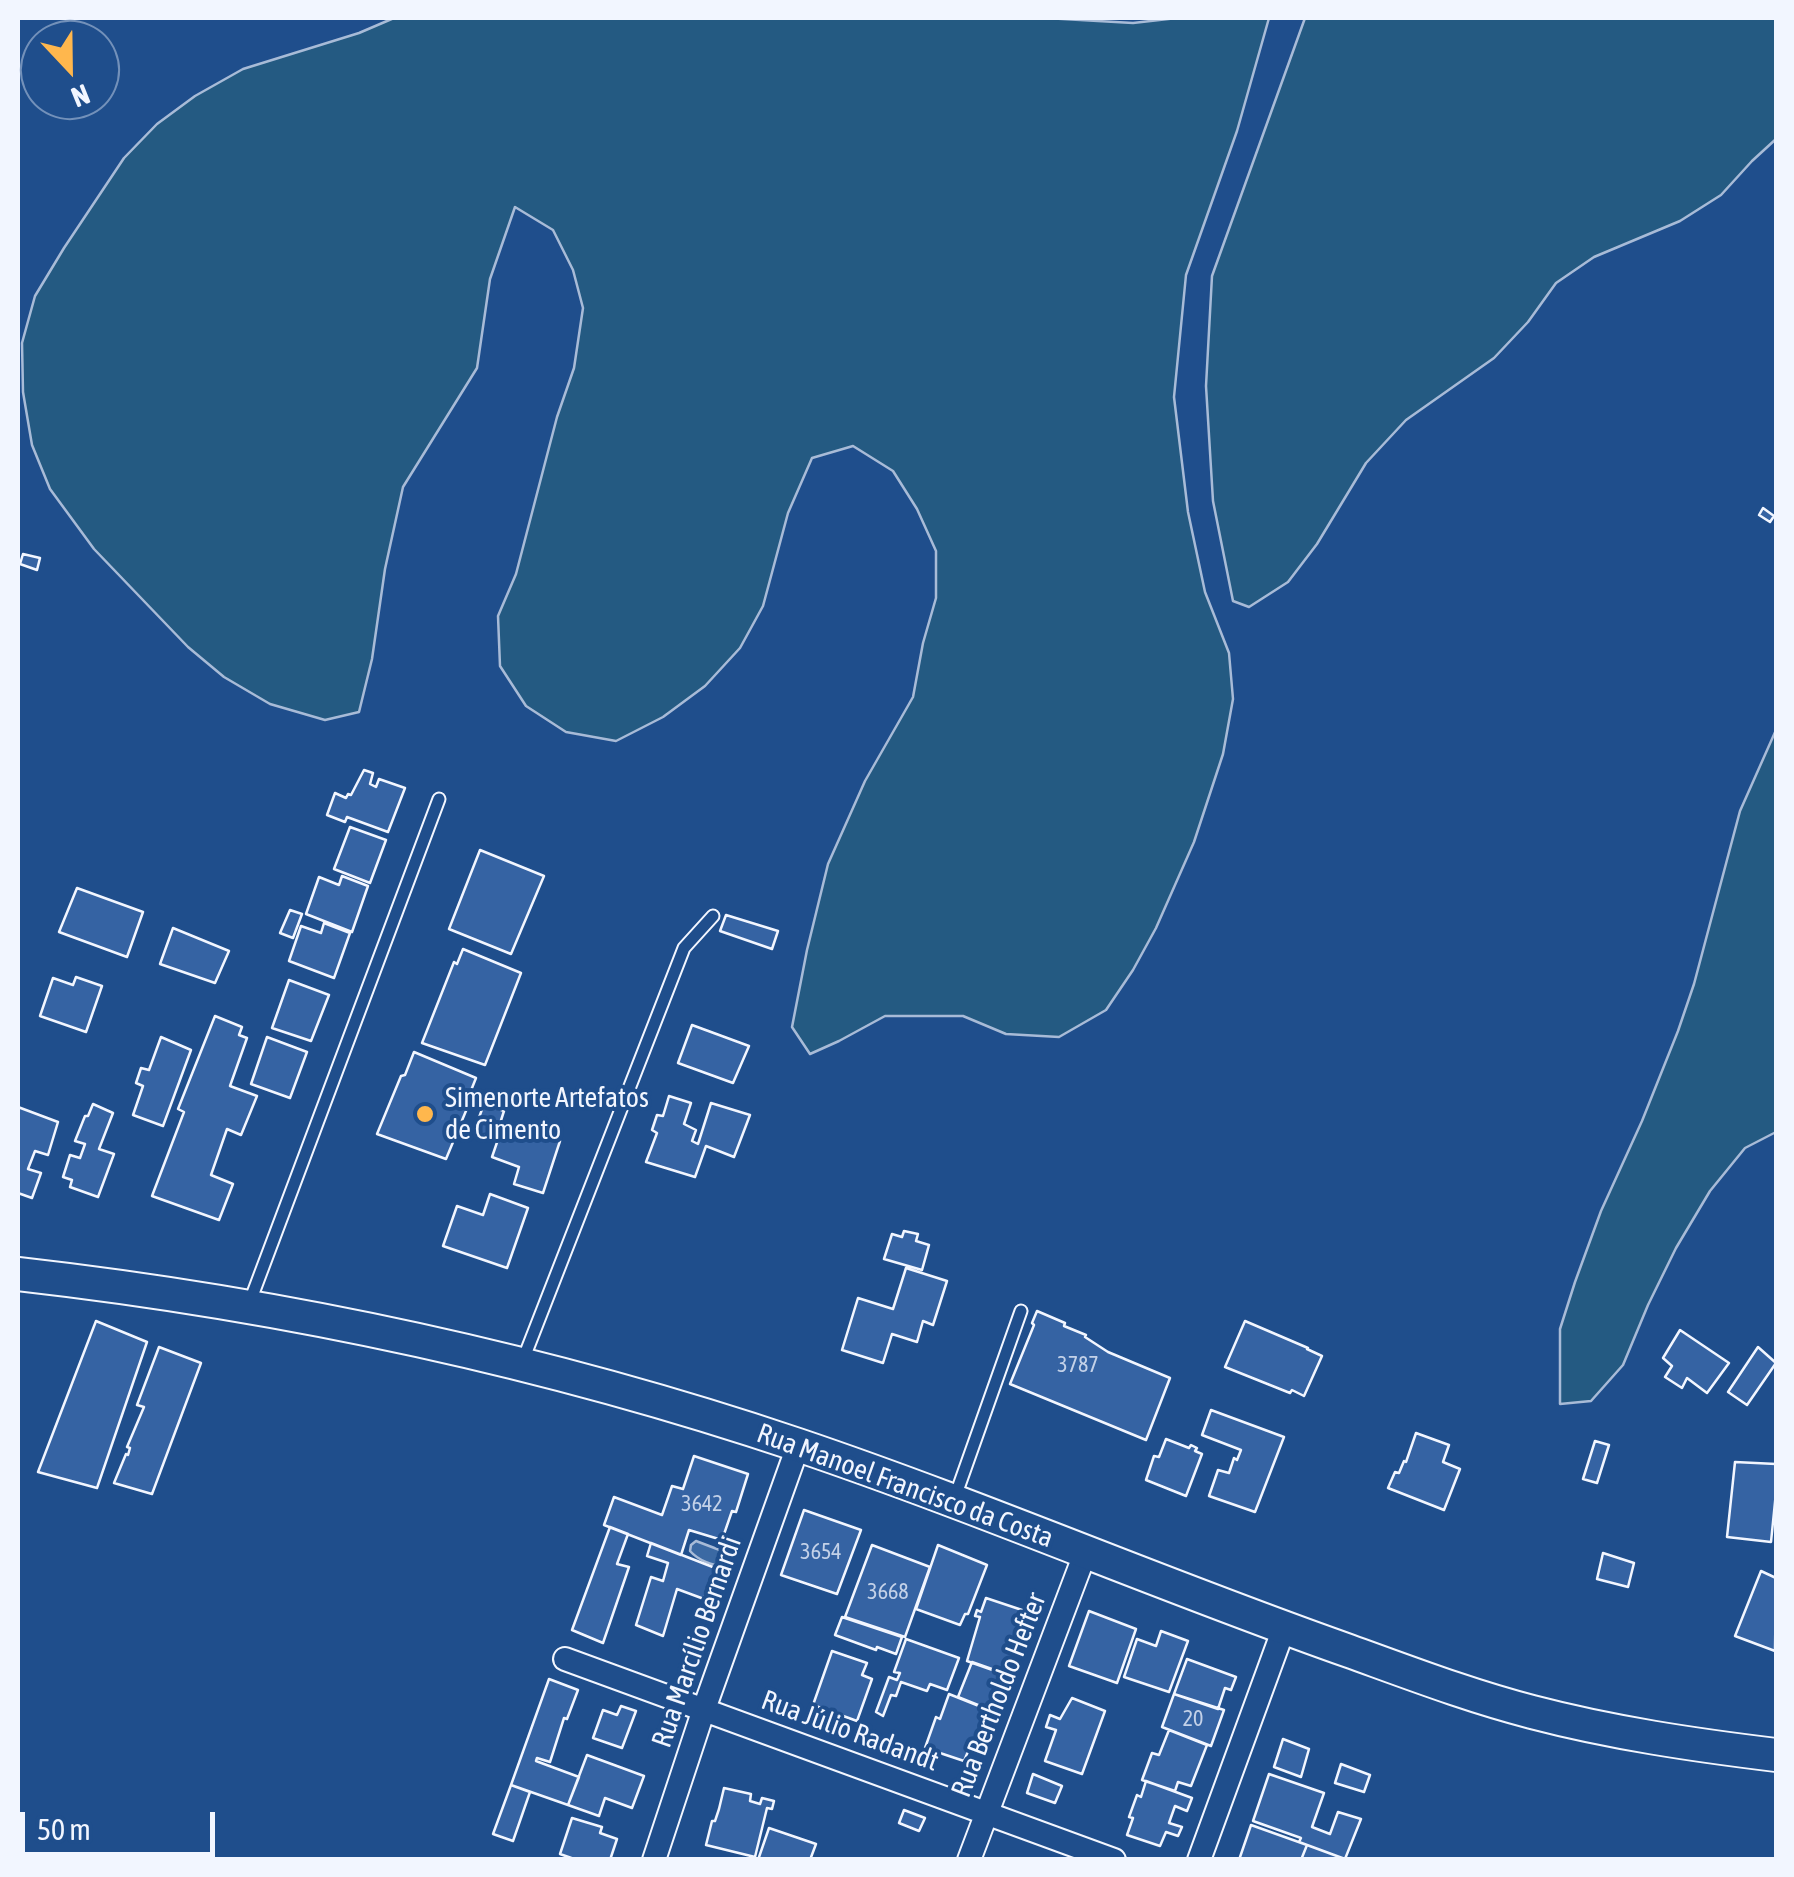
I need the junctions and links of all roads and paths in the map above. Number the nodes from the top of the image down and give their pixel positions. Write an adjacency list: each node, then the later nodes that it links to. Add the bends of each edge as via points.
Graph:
1 (439, 799): 4 (lane)
2 (713, 916): 6 (lane, via 684,948)
3 (18, 1274): 4 (main road, Rua Manoel Francisco da Costa)
4 (247, 1308): 6 (main road, Rua Manoel Francisco da Costa)
5 (1021, 1311): 8 (lane)
6 (522, 1364): 7 (main road, Rua Manoel Francisco da Costa)
7 (798, 1446): 8 (main road, Rua Manoel Francisco da Costa); 12 (street, Rua Marcílio Bernardi)
8 (954, 1501): 9 (main road, Rua Manoel Francisco da Costa)
9 (1086, 1551): 10 (main road, Rua Manoel Francisco da Costa); 14 (street, Rua Bertholdo Hefter)
10 (1284, 1628): 13 (main road, Rua Manoel Francisco da Costa, via 1531,1712); 18 (street)
11 (565, 1659): 12 (street, Rua Júlio Radandt)
12 (704, 1709): 14 (street, Rua Júlio Radandt); 15 (street, Rua Marcílio Bernardi)
13 (1776, 1755)
14 (986, 1813): 16 (street, Rua Bertholdo Hefter); 17 (street, Rua Júlio Radandt)
15 (654, 1860)
16 (969, 1860)
17 (1114, 1860)
18 (1199, 1860)

